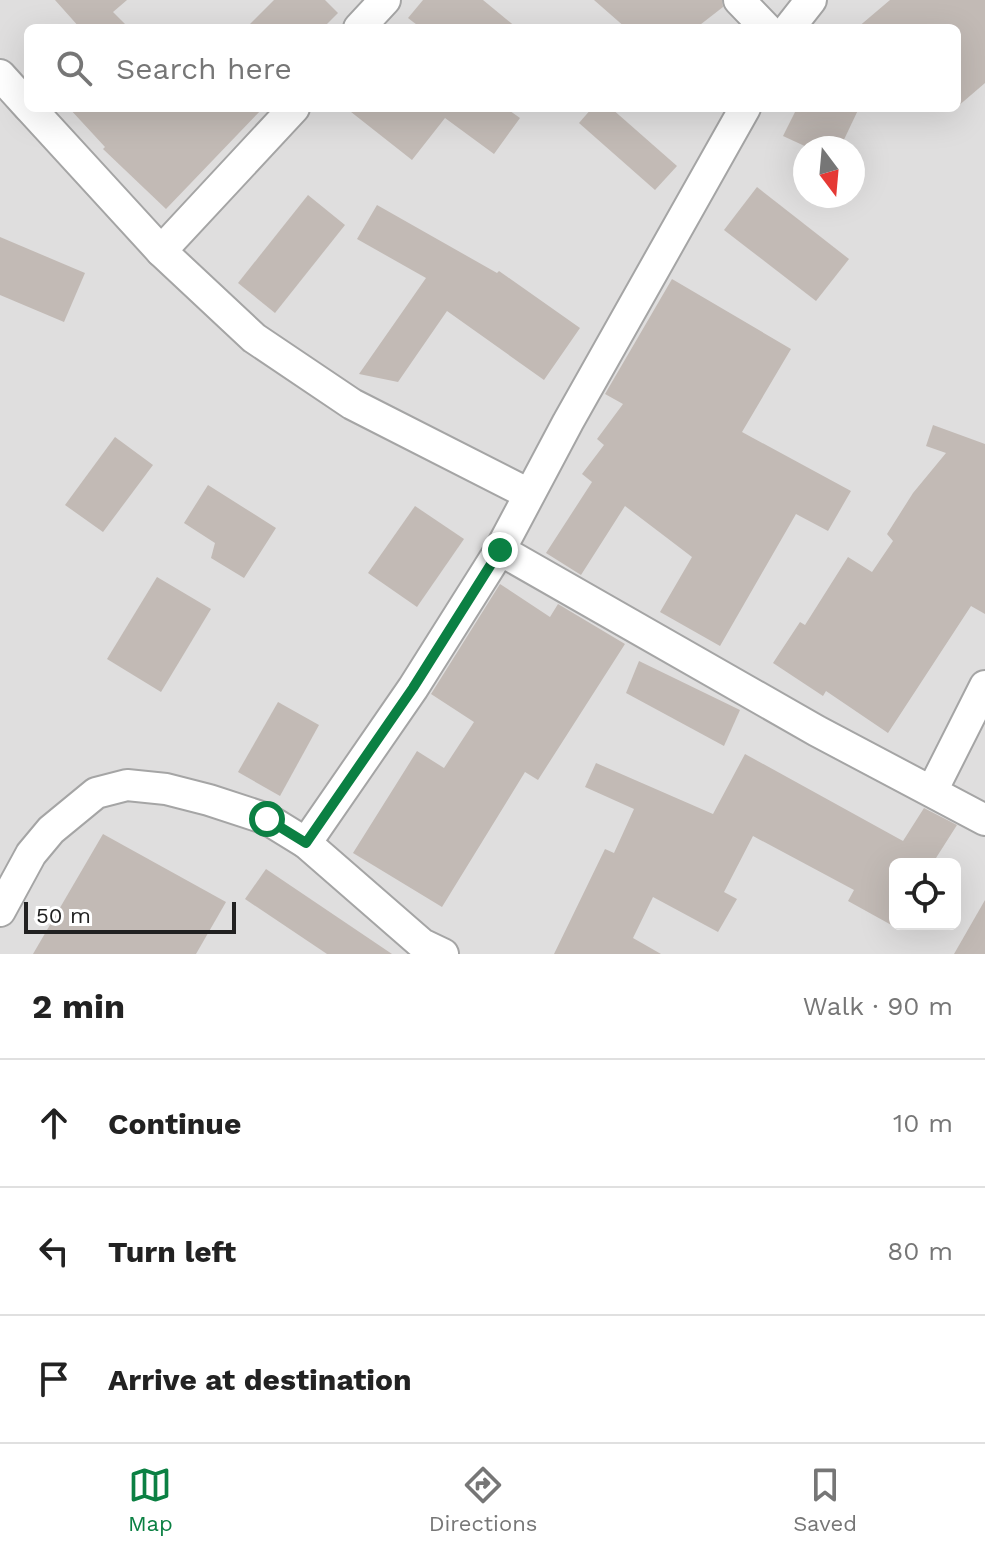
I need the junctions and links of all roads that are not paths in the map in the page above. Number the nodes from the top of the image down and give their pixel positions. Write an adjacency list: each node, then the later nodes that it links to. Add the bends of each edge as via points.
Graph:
1 (385, 0): 4 (street)
2 (739, 0): 5 (street)
3 (811, 0): 6 (street)
4 (363, 24)
5 (762, 24)
6 (792, 24)
7 (0, 75): 8 (street)
8 (24, 101)
9 (34, 112): 12 (street)
10 (290, 112): 12 (street)
11 (743, 112): 13 (street)
12 (161, 251): 13 (street, via 254,338 352,404)
13 (529, 494): 14 (street)
14 (500, 550): 16 (street); 18 (street)
15 (985, 686): 16 (street)
16 (932, 791): 17 (street)
17 (985, 820)
18 (306, 843): 19 (street, via 267,819 209,800 127,785 96,793 51,830 31,854); 20 (street)
19 (0, 911)
20 (427, 951)

